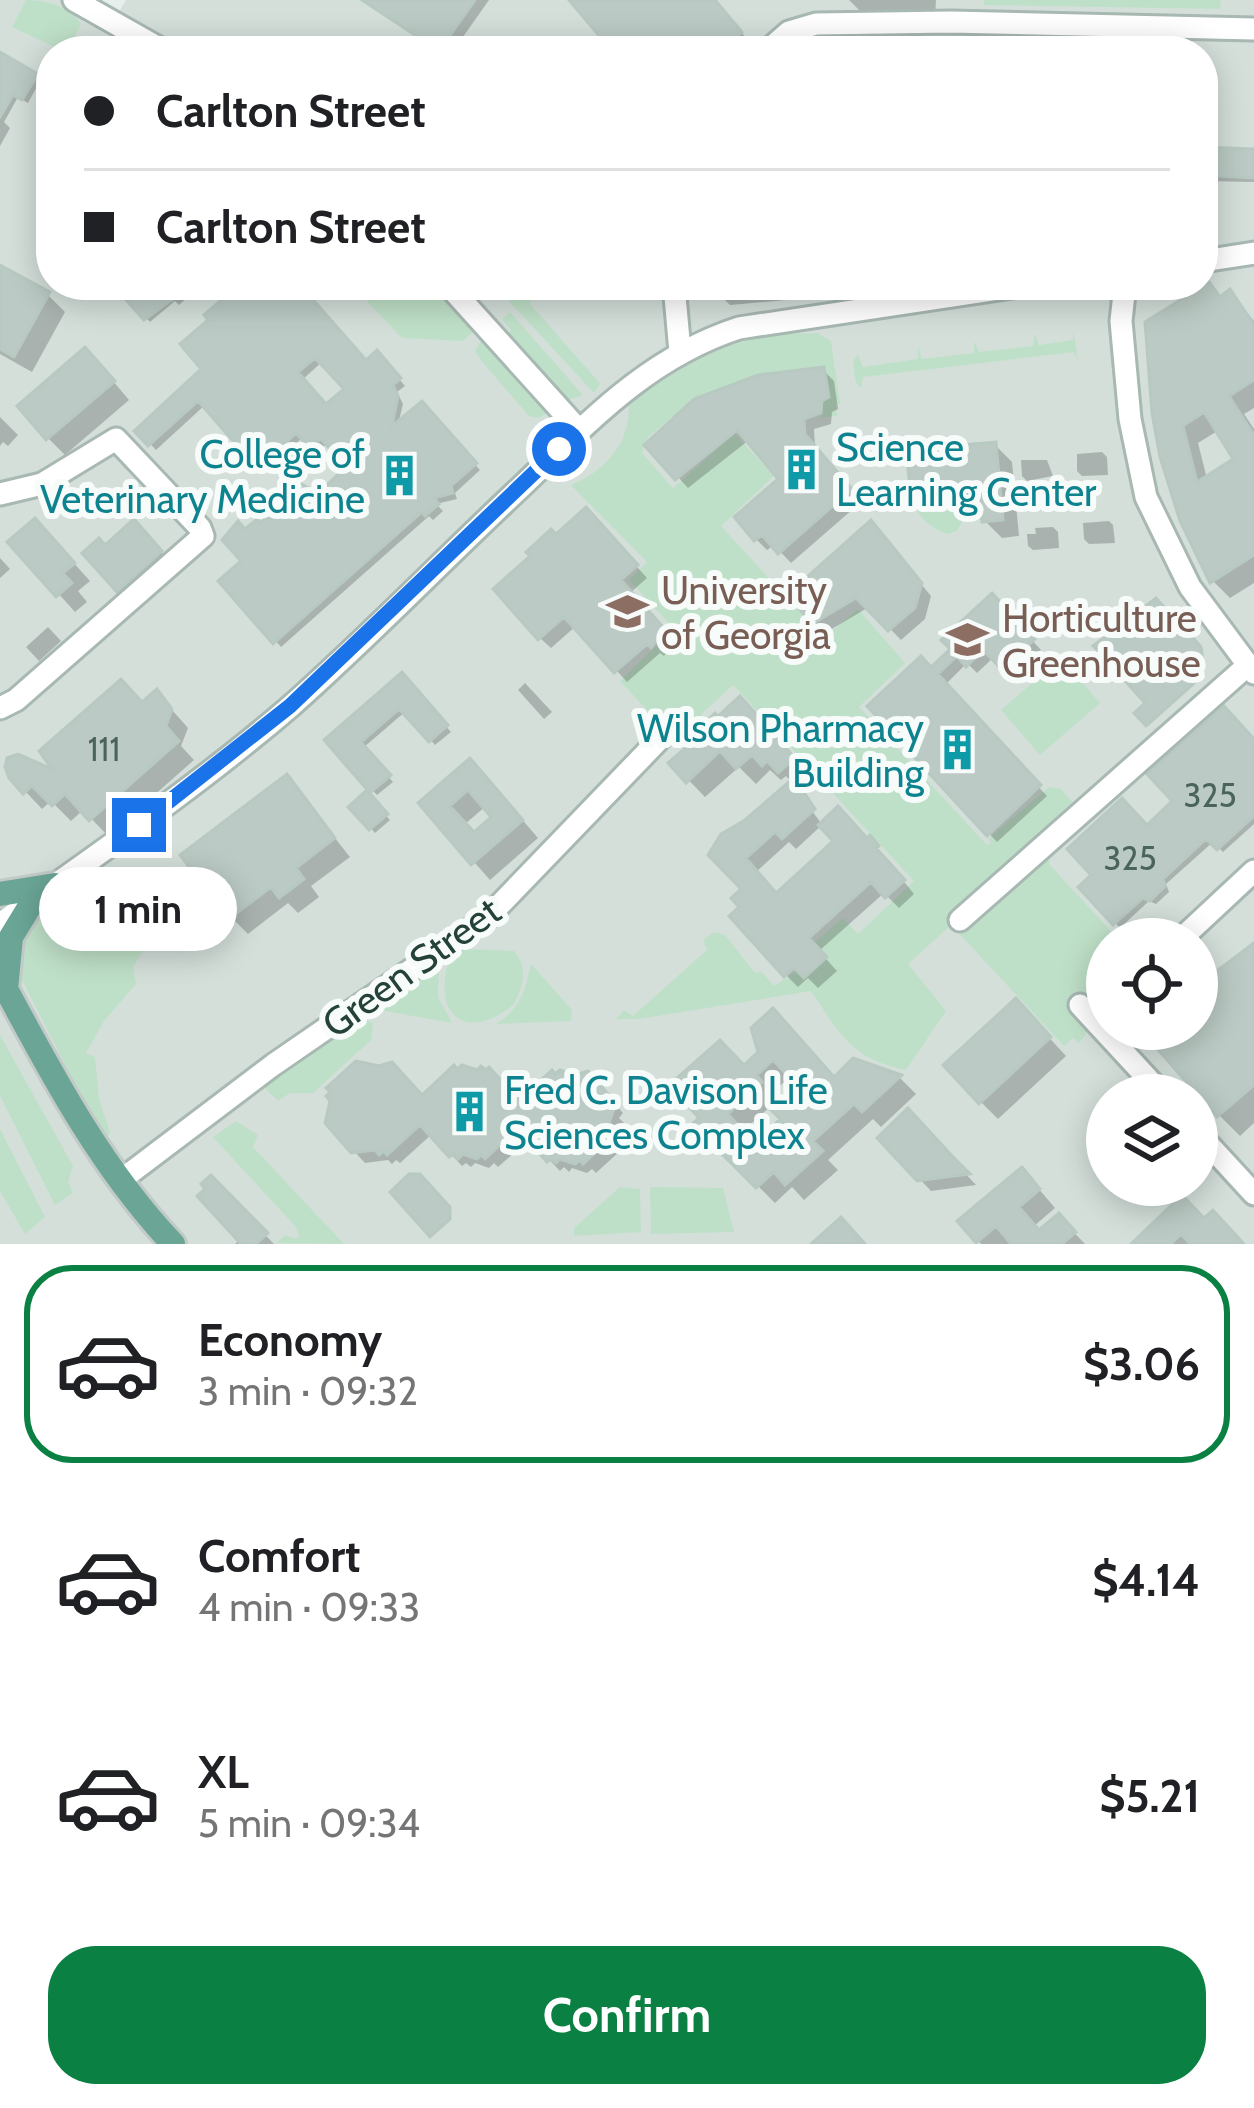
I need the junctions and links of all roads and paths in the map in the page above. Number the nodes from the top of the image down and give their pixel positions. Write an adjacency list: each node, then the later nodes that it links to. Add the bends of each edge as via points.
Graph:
1 (74, 0): 5 (street)
2 (951, 11): 3 (street); 6 (street, via 816,24)
3 (1118, 26): 4 (street); 7 (street)
4 (1254, 29)
5 (138, 36)
6 (784, 36)
7 (1123, 36)
8 (1254, 253): 9 (street)
9 (1218, 259)
10 (462, 300): 15 (street)
11 (675, 300): 14 (street)
12 (924, 300): 14 (street, via 762,324)
13 (1123, 300): 17 (street, via 1130,419 1146,497 1190,587)
14 (680, 352): 15 (street)
15 (578, 429): 21 (street, via 290,706)
16 (0, 494): 18 (street, via 42,484 116,439 203,536)
17 (1251, 669): 25 (street)
18 (0, 708)
19 (674, 724): 31 (street, Green Street, via 488,917)
20 (1254, 871): 24 (street)
21 (55, 885): 22 (main road); 23 (street)
22 (0, 893)
23 (33, 901): 26 (street); 27 (main road, via 11,937)
24 (1204, 918)
25 (960, 920)
26 (0, 924)
27 (3, 983): 31 (main road)
28 (1122, 1050): 29 (street)
29 (1144, 1074)
30 (1218, 1155): 32 (street)
31 (122, 1180): 33 (main road)
32 (1254, 1194)
33 (173, 1244)

